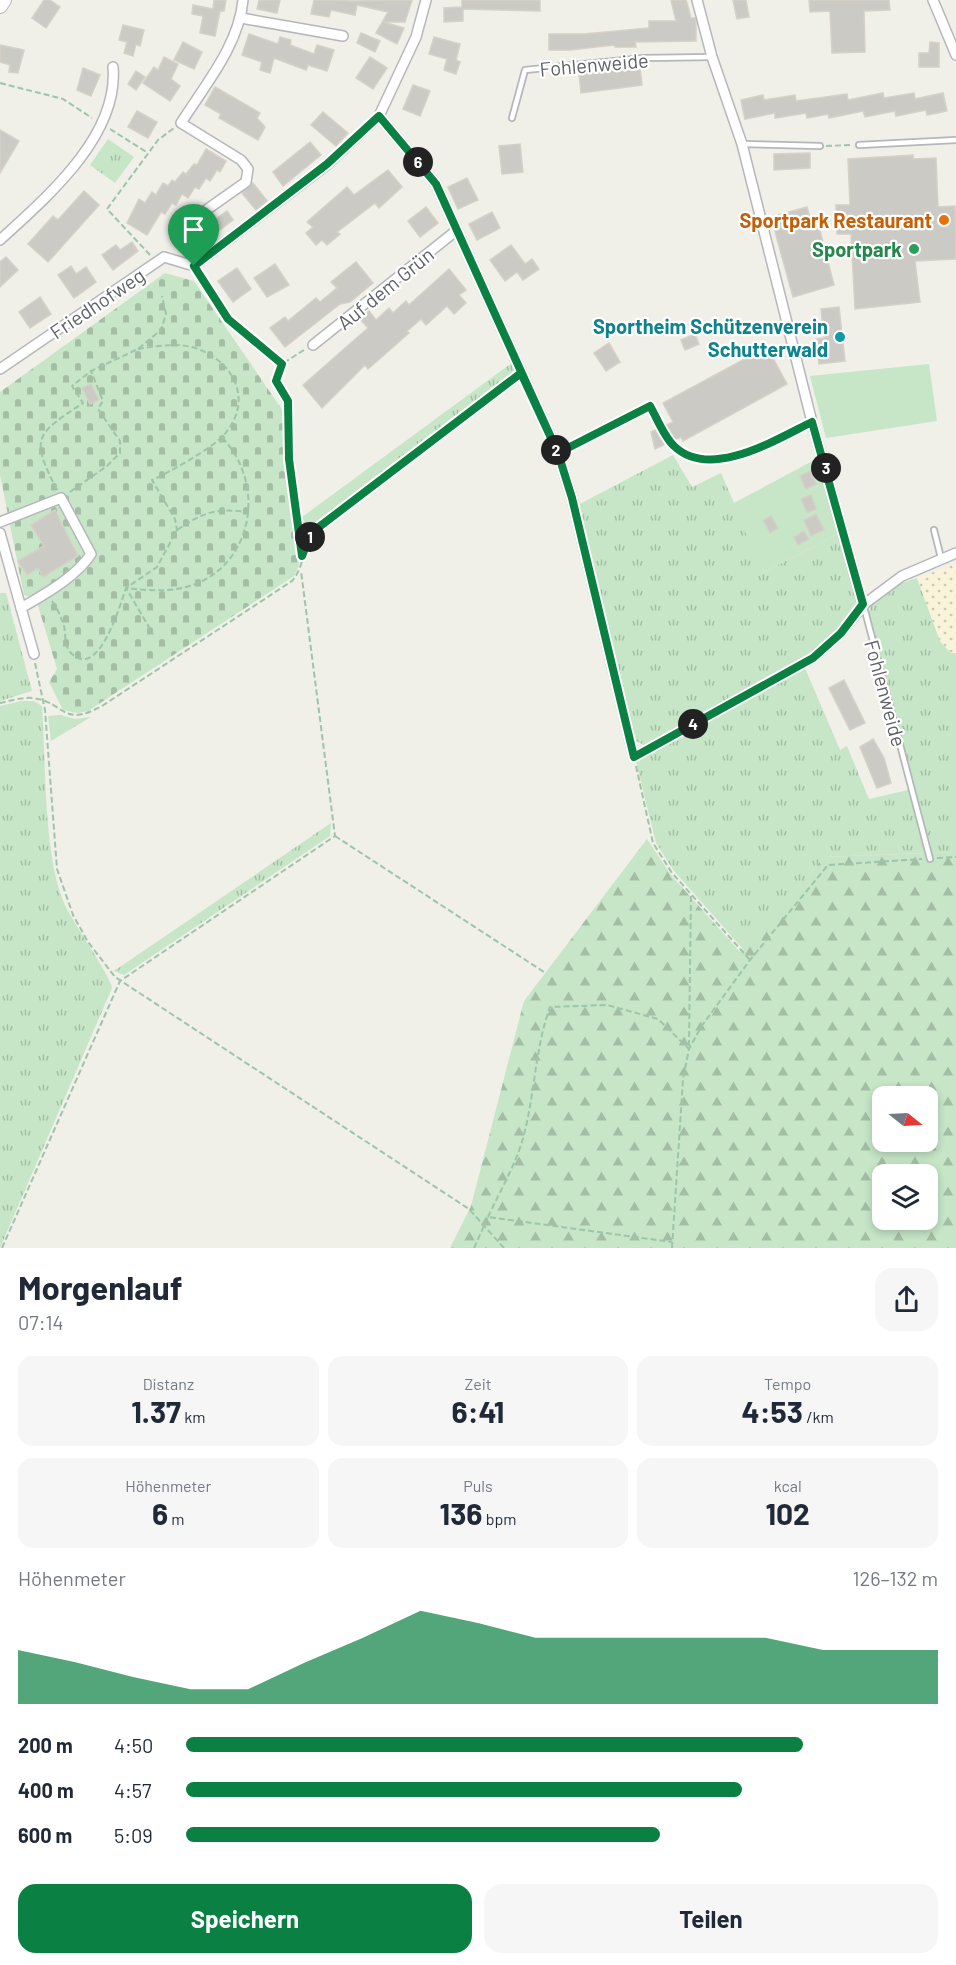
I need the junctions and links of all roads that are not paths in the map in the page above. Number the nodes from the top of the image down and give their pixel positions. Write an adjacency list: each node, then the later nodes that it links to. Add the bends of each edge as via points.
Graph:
1 (4, 0): 6 (street)
2 (243, 0): 7 (street)
3 (426, 0): 12 (street, via 416,37)
4 (697, 0): 10 (street, Fohlenweide)
5 (933, 0): 9 (street)
6 (0, 6)
7 (241, 18): 8 (street); 19 (street, via 231,44 181,123 241,160 248,169 246,182)
8 (343, 36)
9 (956, 55)
10 (712, 57): 13 (lane, Fohlenweide, via 644,58 525,70); 15 (street, Fohlenweide)
11 (113, 67): 20 (street, via 115,83 101,124 86,150 56,187)
12 (379, 116): 18 (street, via 436,184); 22 (street, Friedhofweg, via 327,164 194,266 164,257)
13 (512, 118)
14 (956, 140): 16 (lane)
15 (742, 144): 17 (lane); 28 (street, Fohlenweide, via 812,422)
16 (859, 145)
17 (819, 146)
18 (457, 230): 21 (street, Auf dem Grün); 28 (street, via 558,453 634,757 813,658 841,633)
19 (175, 232)
20 (0, 240)
21 (313, 345)
22 (0, 369)
23 (0, 522): 29 (street, via 61,498 91,554 47,593)
24 (934, 530): 27 (lane)
25 (0, 533): 29 (street)
26 (956, 553): 27 (street)
27 (941, 558): 28 (street, via 902,576)
28 (863, 604): 31 (lane, Fohlenweide)
29 (21, 608): 30 (street)
30 (34, 654)
31 (930, 859)

